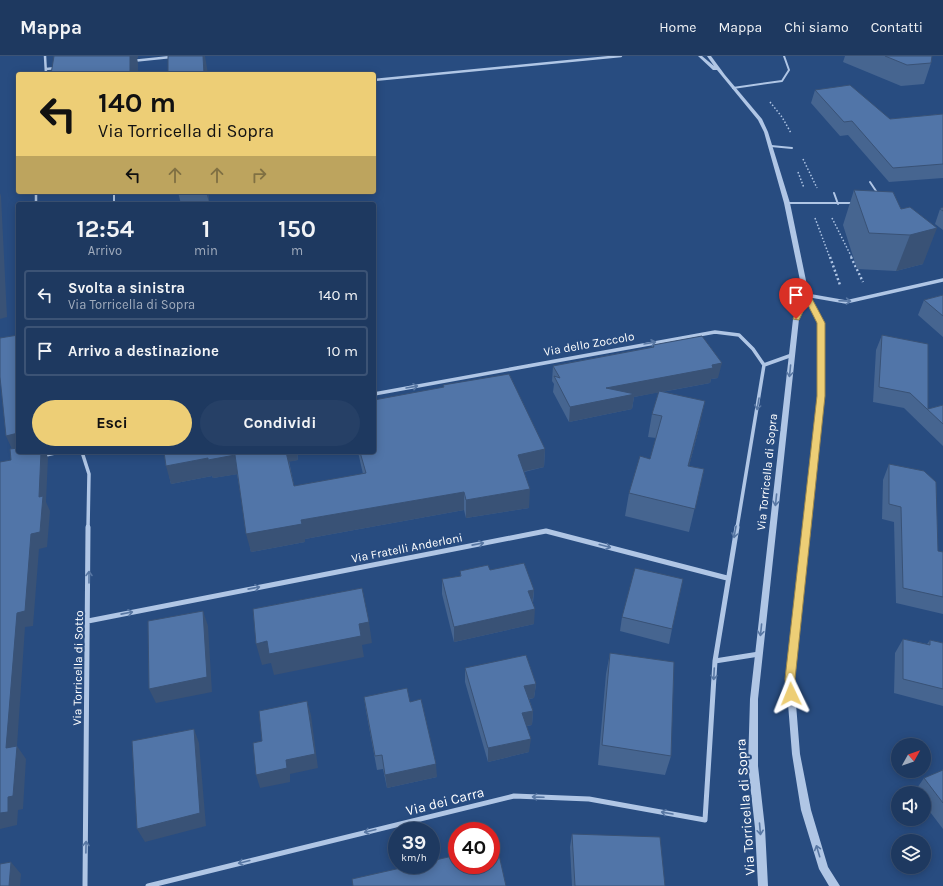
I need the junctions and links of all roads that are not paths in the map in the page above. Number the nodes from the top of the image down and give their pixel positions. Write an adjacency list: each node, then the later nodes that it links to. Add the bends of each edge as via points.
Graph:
1 (46, 56): 9 (street)
2 (620, 56): 11 (street)
3 (700, 56): 10 (street)
4 (709, 56): 10 (street)
5 (784, 56): 12 (lane, via 789,70 782,81)
6 (178, 57): 7 (street)
7 (131, 61)
8 (62, 68): 9 (street)
9 (46, 69)
10 (723, 76): 12 (street)
11 (376, 80)
12 (733, 88): 13 (street, via 760,120)
13 (771, 146): 14 (lane); 21 (street)
14 (792, 148)
15 (870, 182): 18 (lane)
16 (834, 193): 22 (lane)
17 (114, 194): 19 (lane)
18 (878, 194)
19 (114, 202)
20 (860, 202): 22 (lane)
21 (787, 203): 22 (lane); 24 (street)
22 (838, 204)
23 (943, 280): 24 (street, one-way to 23, via 846,302)
24 (806, 295): 25 (street, Via Torricella di Sopra, via 796,319); 39 (street, one-way to 24, via 824,869 806,810 796,754 790,679 821,396 821,323)
25 (792, 355): 26 (street); 33 (street, Via Torricella di Sopra, one-way to 33)
26 (764, 365): 27 (street, Via dello Zoccolo, one-way to 26, via 715,332 739,335); 31 (street, Via Torricella di Sopra, one-way to 31)
27 (376, 394)
28 (50, 454): 30 (street)
29 (83, 454): 32 (street, Via Torricella di Sotto, one-way to 29, via 89,474)
30 (37, 457)
31 (727, 578): 32 (street, Via Fratelli Anderloni, one-way to 31, via 546,531); 34 (street, Via Torricella di Sopra)
32 (88, 621): 36 (street, Via Torricella di Sotto, one-way to 32)
33 (759, 654): 34 (street); 38 (street, Via Torricella di Sopra, one-way to 38, via 754,699 753,766)
34 (715, 661): 35 (street, Via Torricella di Sopra, one-way to 35)
35 (705, 820): 37 (street, Via dei Carra, one-way to 37, via 589,799 514,796)
36 (86, 886)
37 (148, 886)
38 (763, 886)
39 (835, 886)

